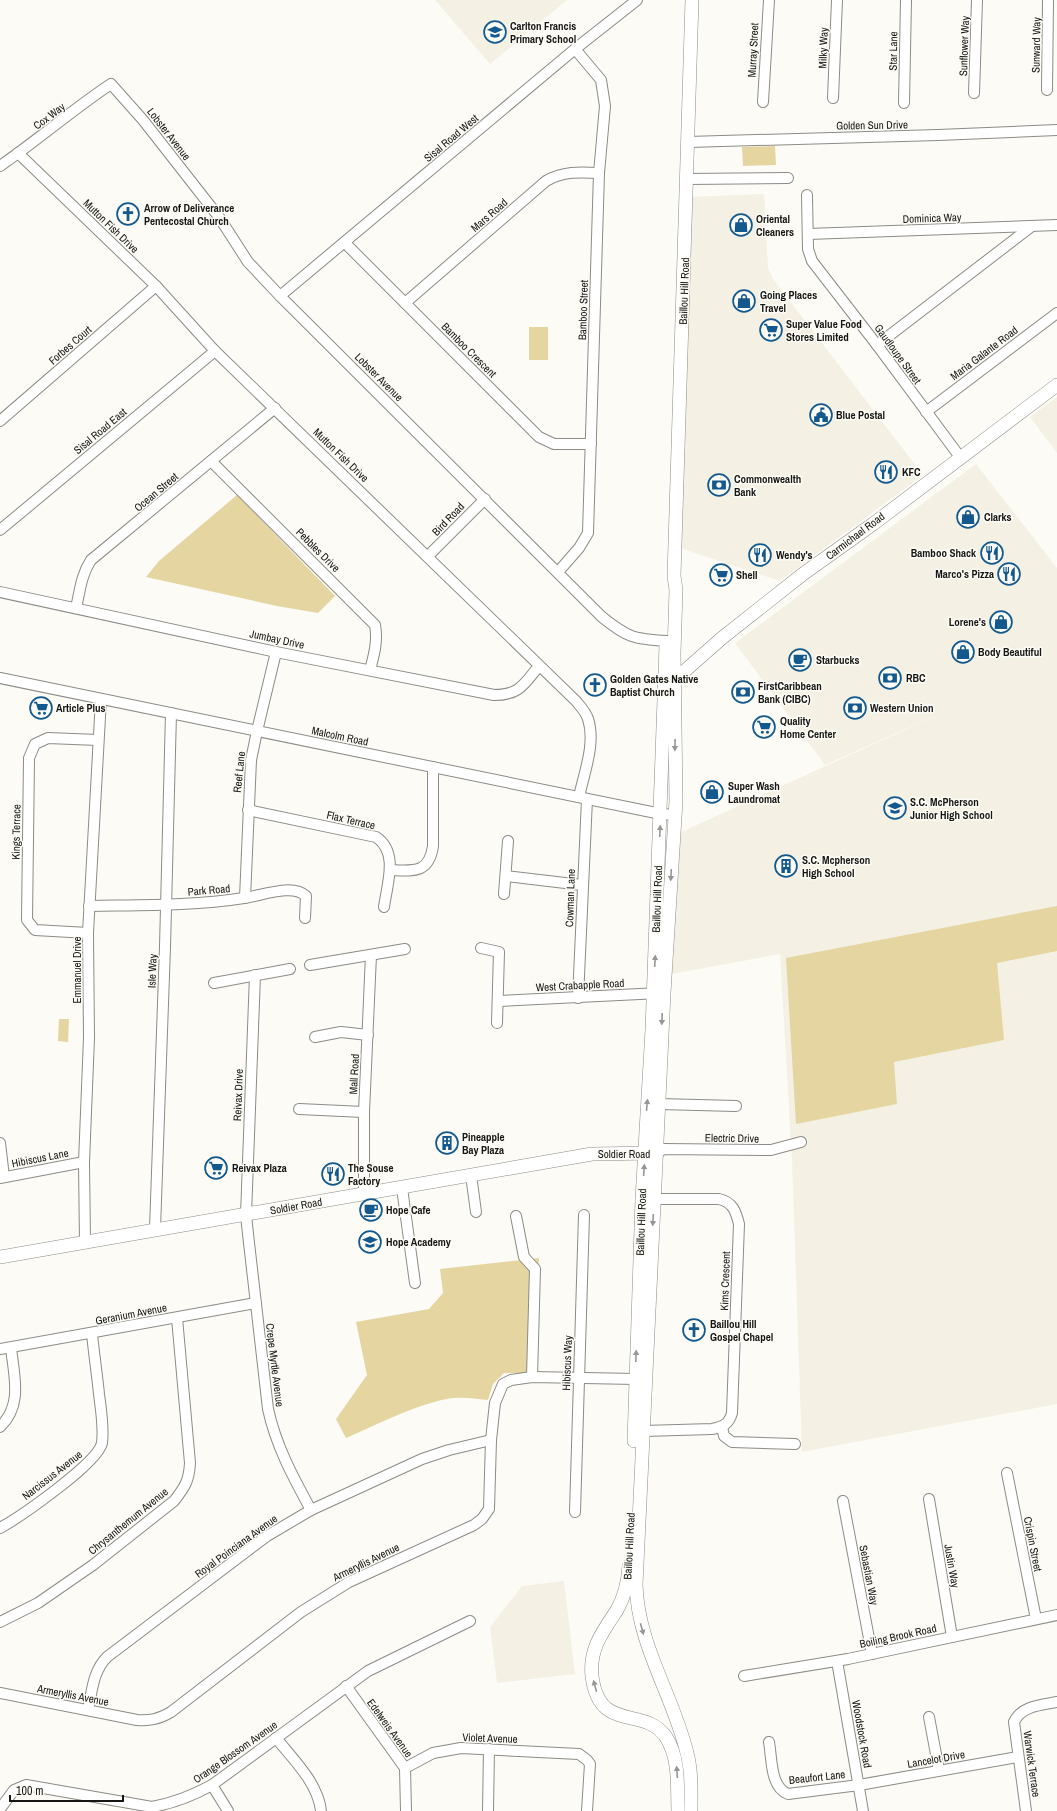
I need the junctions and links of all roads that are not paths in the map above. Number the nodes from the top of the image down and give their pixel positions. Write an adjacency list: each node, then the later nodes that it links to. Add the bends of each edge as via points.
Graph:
1 (637, 0): 8 (street, Sisal Road West)
2 (692, 0): 16 (main road, Baillou Hill Road)
3 (769, 0): 13 (street, Murray Street)
4 (837, 0): 12 (street, Milky Way)
5 (906, 0): 14 (street, Star Lane)
6 (978, 0): 11 (street, Sunflower Way)
7 (1048, 0): 10 (street, Sunward Way)
8 (575, 49): 19 (street, Bamboo Street, via 598,74 604,92); 26 (street, Sisal Road West)
9 (112, 84): 17 (street, Cox Way, via 91,97); 28 (street, Lobster Avenue, via 219,217 248,262)
10 (1047, 90)
11 (974, 93)
12 (834, 98)
13 (763, 102)
14 (904, 103)
15 (1057, 130): 16 (street, Golden Sun Drive)
16 (688, 142): 21 (main road, Baillou Hill Road)
17 (18, 154): 18 (street, Cox Way); 27 (street, Mutton Fish Drive)
18 (0, 166)
19 (599, 173): 29 (street, Mars Road, via 566,173 546,181); 37 (street, Bamboo Street)
20 (788, 178): 21 (street)
21 (687, 179): 44 (main road, Baillou Hill Road)
22 (807, 195): 25 (street, Gaudloupe Street)
23 (1057, 225): 24 (street, Dominica Way)
24 (1032, 226): 25 (street, Dominica Way); 31 (street)
25 (808, 234): 31 (street, Gaudloupe Street, via 808,248 812,261)
26 (345, 243): 28 (street, Sisal Road West); 29 (street, Bamboo Crescent)
27 (156, 286): 32 (street, Mutton Fish Drive); 36 (street, Forbes Court)
28 (280, 296): 40 (street, Lobster Avenue)
29 (405, 303): 37 (street, Bamboo Crescent, via 538,436 554,444)
30 (1057, 313): 35 (street, Maria Galante Road)
31 (877, 345): 35 (street, Gaudloupe Street)
32 (215, 351): 34 (street, Mutton Fish Drive); 41 (street, Sisal Road East)
33 (1057, 385): 38 (main road, Carmichael Road)
34 (275, 408): 39 (street, Ocean Street); 42 (street, Mutton Fish Drive)
35 (926, 412): 38 (street, Gaudloupe Street)
36 (0, 421)
37 (591, 444): 43 (street, Bamboo Street, via 588,533 579,548)
38 (960, 457): 49 (main road, Carmichael Road, via 803,574)
39 (211, 462): 46 (street, Ocean Street, via 91,560 82,579); 51 (street, Pebbles Drive, via 375,624 375,651)
40 (485, 499): 42 (street, Bird Road); 43 (street, Lobster Avenue)
41 (0, 530)
42 (428, 556): 50 (street, Mutton Fish Drive)
43 (558, 572): 47 (street, Lobster Avenue, via 621,633 638,639)
44 (674, 582): 47 (main road, Baillou Hill Road, via 671,589); 53 (main road, Baillou Hill Road)
45 (0, 592): 46 (street, Jumbay Drive)
46 (76, 608): 48 (street, Jumbay Drive)
47 (666, 641): 54 (main road, Baillou Hill Road)
48 (276, 652): 51 (street, Jumbay Drive); 58 (street, Reef Lane)
49 (693, 664): 53 (main road); 56 (main road, Carmichael Road)
50 (539, 666): 51 (street, Jumbay Drive, via 514,693 494,696); 61 (street, Mutton Fish Drive, via 576,700 588,719 589,753)
51 (370, 670)
52 (0, 678): 55 (street, Malcolm Road)
53 (675, 679): 54 (main road); 56 (main road, Baillou Hill Road)
54 (664, 690): 63 (main road, Baillou Hill Road)
55 (101, 699): 57 (street, Malcolm Road); 59 (street, Emmanuel Drive)
56 (676, 706): 64 (main road, Baillou Hill Road, one-way to 64)
57 (171, 713): 58 (street, Malcolm Road); 71 (street, Isle Way)
58 (256, 731): 60 (street, Malcolm Road); 62 (street, Reef Lane)
59 (98, 740): 72 (street, Emmanuel Drive); 75 (street, Kings Terrace, via 48,738 35,744 29,758 27,920 35,930)
60 (432, 767): 61 (street, Malcolm Road); 66 (street, via 432,857 419,869)
61 (583, 798): 63 (street, Malcolm Road); 68 (street, Cowman Lane)
62 (248, 810): 66 (street, Flax Terrace, via 376,837 383,842 387,850); 70 (street, Reef Lane)
63 (661, 814): 64 (street, Malcolm Road); 83 (main road, Baillou Hill Road, one-way to 63)
64 (675, 815): 83 (main road, Baillou Hill Road, one-way to 83)
65 (508, 840): 67 (street)
66 (390, 870): 73 (street, Flax Terrace)
67 (506, 876): 68 (street); 69 (street)
68 (582, 885): 84 (street, Cowman Lane)
69 (504, 894)
70 (245, 898): 71 (street, Park Road, via 194,904); 74 (street, Park Road, via 288,889 297,890 306,896)
71 (166, 904): 72 (street, Park Road); 106 (street, Isle Way)
72 (89, 906): 75 (street, Emmanuel Drive)
73 (384, 907)
74 (305, 918)
75 (88, 933): 96 (street, Emmanuel Drive, via 89,1038)
76 (481, 948): 85 (street, via 499,952)
77 (405, 949): 78 (street)
78 (371, 955): 79 (street); 87 (street, Mall Road)
79 (310, 966)
80 (290, 969): 81 (street)
81 (255, 975): 82 (street); 103 (street, Reivax Drive)
82 (214, 983)
83 (658, 993): 84 (street, West Crabapple Road); 89 (main road, Baillou Hill Road, one-way to 89); 95 (main road, Baillou Hill Road, one-way to 83)
84 (578, 998): 85 (street, West Crabapple Road)
85 (499, 1001): 86 (street)
86 (497, 1023)
87 (368, 1035): 88 (street, via 341,1032); 92 (street, Mall Road)
88 (315, 1037)
89 (659, 1104): 90 (street); 95 (main road, Baillou Hill Road)
90 (736, 1106)
91 (299, 1109): 92 (street)
92 (364, 1112): 100 (street, Mall Road)
93 (801, 1142): 95 (street, Electric Drive, via 771,1150)
94 (0, 1143): 98 (street)
95 (653, 1149): 97 (main road, Soldier Road, via 592,1154); 101 (main road, Baillou Hill Road); 117 (main road, Baillou Hill Road, one-way to 95)
96 (84, 1162): 98 (street, Hibiscus Lane); 107 (street, Emmanuel Drive)
97 (471, 1175): 99 (main road, Soldier Road); 102 (street)
98 (2, 1178)
99 (402, 1188): 100 (main road, Soldier Road); 109 (street)
100 (364, 1194): 103 (main road, Soldier Road)
101 (654, 1200): 119 (street, Kims Crescent, via 719,1199 734,1208 737,1214 739,1224 732,1413 730,1421); 120 (main road, Baillou Hill Road, one-way to 120)
102 (476, 1212)
103 (246, 1215): 106 (main road, Soldier Road); 110 (street, Crepe Myrtle Avenue)
104 (584, 1215): 116 (street, Hibiscus Way)
105 (516, 1216): 115 (street, via 524,1257 535,1269)
106 (155, 1229): 107 (main road, Soldier Road)
107 (85, 1242): 108 (main road, Soldier Road)
108 (0, 1257)
109 (415, 1283)
110 (256, 1304): 111 (street, Geranium Avenue); 126 (street, Crepe Myrtle Avenue, via 273,1432 284,1460)
111 (177, 1318): 112 (street, Geranium Avenue); 134 (street, Chrysanthemum Avenue, via 190,1463 189,1477 184,1488 174,1501 92,1565 38,1603)
112 (92, 1334): 113 (street, Geranium Avenue); 128 (street, Narcissus Avenue, via 102,1414 101,1444 96,1455 14,1520)
113 (11, 1348): 114 (street, Geranium Avenue); 118 (street, via 16,1400 12,1412)
114 (0, 1349)
115 (532, 1377): 116 (street, Armeryllis Avenue); 121 (street, Armeryllis Avenue, via 511,1380 503,1384 495,1402)
116 (578, 1379): 117 (street, Armeryllis Avenue); 127 (street, Hibiscus Way)
117 (636, 1379): 129 (main road, Baillou Hill Road, via 628,1576 626,1589)
118 (0, 1427)
119 (722, 1427): 120 (street); 122 (street, via 724,1436 732,1442)
120 (643, 1431): 130 (main road, Baillou Hill Road, via 636,1585)
121 (491, 1440): 126 (street, Royal Poinciana Avenue, via 422,1459); 142 (street, Armeryllis Avenue, via 489,1509 474,1525 349,1582 301,1612 160,1718 150,1721 137,1720)
122 (795, 1444)
123 (1007, 1473): 132 (street, Crispin Street)
124 (929, 1499): 135 (street, Justin Way)
125 (843, 1501): 136 (street, Sebastian Way)
126 (311, 1510): 142 (street, Royal Poinciana Avenue, via 267,1536 107,1657 96,1671)
127 (575, 1512)
128 (0, 1528)
129 (617, 1609): 130 (main road); 145 (main road, Baillou Hill Road, one-way to 129, via 611,1712 600,1703 595,1690 591,1668 594,1649)
130 (638, 1610): 143 (main road, Baillou Hill Road, one-way to 143, via 642,1631)
131 (1057, 1615): 132 (street, Boiling Brook Road)
132 (1036, 1620): 135 (street, Boiling Brook Road)
133 (470, 1621): 139 (street, Orange Blossom Avenue, via 368,1671)
134 (0, 1622)
135 (952, 1637): 136 (street, Boiling Brook Road)
136 (872, 1654): 137 (street, Boiling Brook Road)
137 (837, 1661): 138 (street, Boiling Brook Road); 153 (street, Woodstock Road)
138 (744, 1676)
139 (346, 1686): 146 (street, Orange Blossom Avenue); 150 (street, Edelweis Avenue)
140 (0, 1693): 142 (street, Armeryllis Avenue)
141 (1057, 1702): 149 (street, Warwick Terrace, via 1025,1709 1017,1715 1014,1722)
142 (88, 1710)
143 (675, 1716): 145 (main road); 161 (main road, Baillou Hill Road, via 689,1762)
144 (929, 1717): 151 (street)
145 (658, 1730): 160 (main road, one-way to 145, via 676,1761 665,1736)
146 (276, 1738): 152 (street, Orange Blossom Avenue); 156 (street, via 310,1781 320,1802)
147 (769, 1742): 153 (street, Beaufort Lane, via 776,1782 782,1792 795,1794)
148 (489, 1749): 150 (street, Violet Avenue, via 461,1748 433,1753); 158 (street); 159 (street, Violet Avenue, via 579,1754 590,1764)
149 (1018, 1757): 151 (street, Lancelot Drive); 163 (street, Warwick Terrace)
150 (405, 1768): 157 (street, Edelweis Avenue)
151 (939, 1770): 153 (street, Lancelot Drive)
152 (212, 1785): 154 (street, Orange Blossom Avenue, via 191,1797 152,1807 26,1785 14,1790); 155 (street)
153 (859, 1785): 162 (street, Woodstock Road)
154 (0, 1809)
155 (228, 1811)
156 (321, 1811)
157 (406, 1811)
158 (488, 1811)
159 (587, 1811)
160 (678, 1811)
161 (691, 1811)
162 (863, 1811)
163 (1026, 1811)

